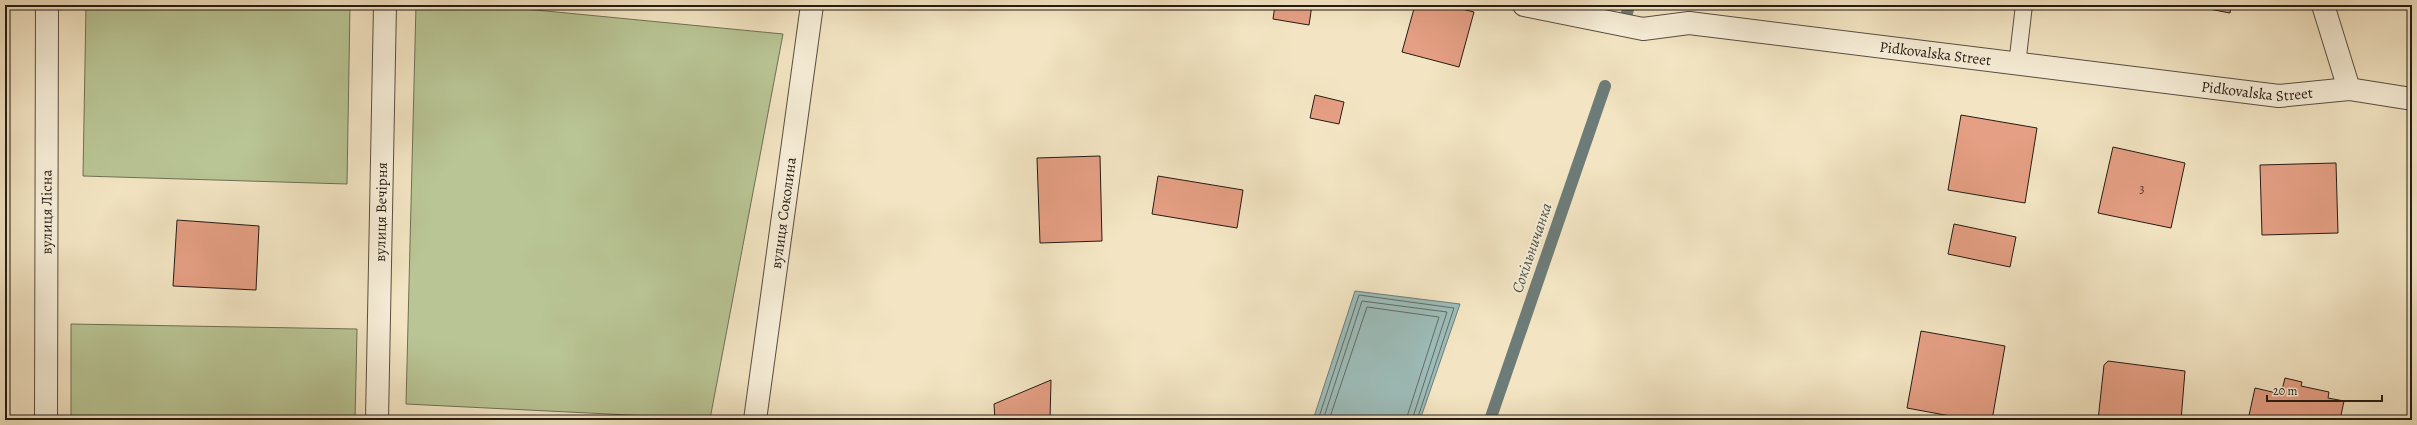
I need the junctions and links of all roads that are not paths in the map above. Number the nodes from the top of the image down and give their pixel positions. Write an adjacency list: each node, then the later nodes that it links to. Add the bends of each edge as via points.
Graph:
1 (47, 5): 10 (street, вулиця Лісна)
2 (385, 5): 11 (street, вулиця Вечірня)
3 (812, 5): 12 (street, вулиця Соколина)
4 (1524, 5): 7 (street, Pidkovalska Street, via 1643,29 1689,23)
5 (2024, 5): 7 (lane)
6 (2323, 5): 8 (street)
7 (2017, 65): 8 (street, Pidkovalska Street, via 2279,96)
8 (2349, 89): 9 (street, Pidkovalska Street)
9 (2412, 99)
10 (46, 420)
11 (377, 420)
12 (755, 420)

